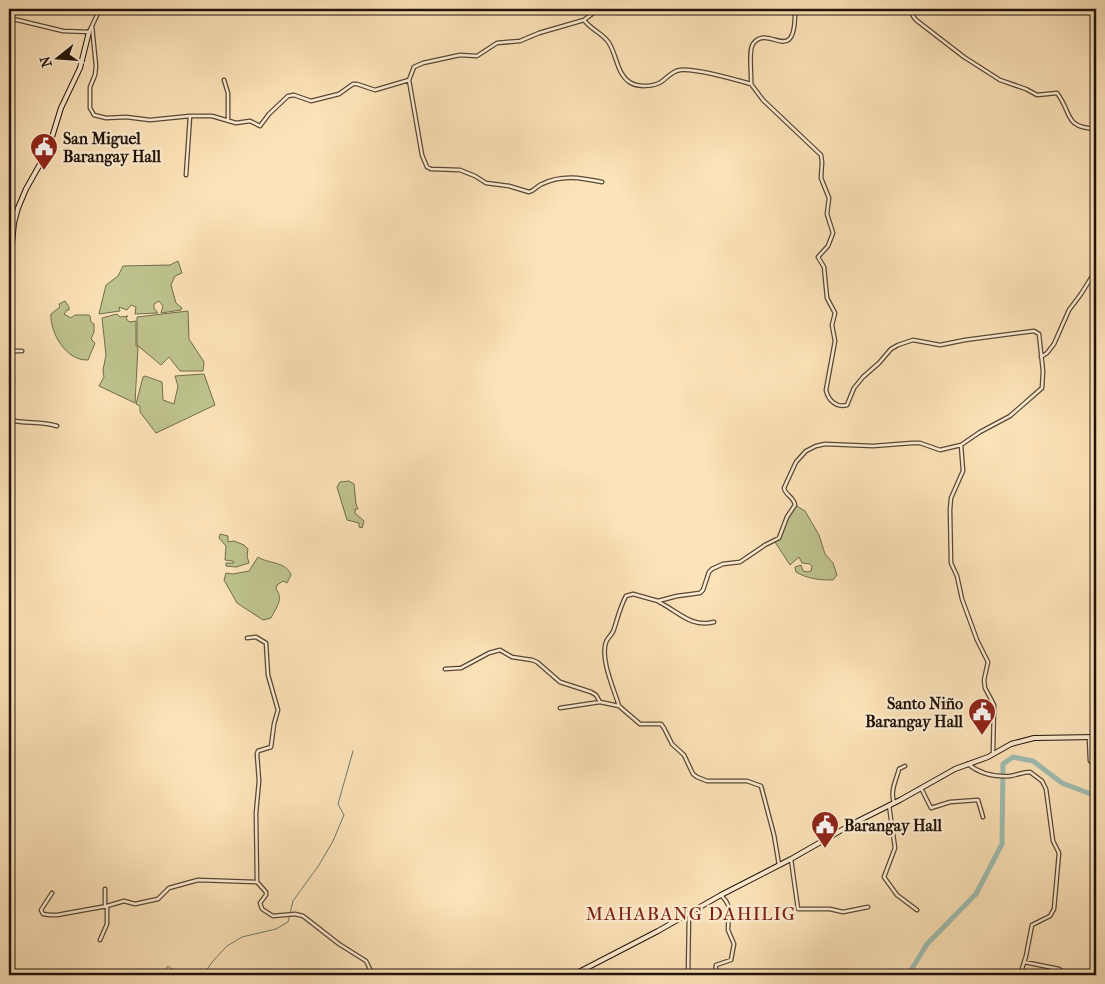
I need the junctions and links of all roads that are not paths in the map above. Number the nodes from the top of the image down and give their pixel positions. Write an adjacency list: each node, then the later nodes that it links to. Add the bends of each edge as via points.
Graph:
1 (100, 9): 7 (street)
2 (592, 9): 6 (street, via 592,14)
3 (795, 9): 11 (street, via 795,27 787,41 766,38 752,45)
4 (913, 9): 14 (street, via 912,16 916,20 964,57 997,78 1036,95 1057,93 1074,124)
5 (9, 18): 8 (street, via 63,31)
6 (584, 20): 10 (street, via 520,41 497,42 477,56 460,55 423,62 414,67); 11 (street, via 608,41 621,73 633,84 655,84 674,72 687,70)
7 (92, 26): 8 (street); 12 (street, via 96,66 90,87 90,108 94,115 141,120)
8 (89, 32): 18 (street, via 80,68 61,108 48,150 18,208)
9 (224, 80): 13 (street, via 228,93)
10 (409, 80): 13 (street, via 375,90 353,84 339,94 311,101 288,96 260,126 250,121 236,123); 16 (street, via 427,167 460,170 486,183 529,192 541,184 562,178)
11 (752, 84): 21 (street, via 763,100 822,158 821,178 829,198 827,214 833,233 829,245 818,257 824,267 827,298 835,313 832,325 835,341 826,390 828,399 840,406 846,404 854,388 891,349 913,340 940,345 1034,330 1039,334)
12 (190, 116): 13 (street); 15 (street)
13 (228, 120)
14 (1096, 129)
15 (186, 175)
16 (602, 182)
17 (1096, 270): 21 (street, via 1069,310 1054,344)
18 (9, 274)
19 (9, 350): 20 (street)
20 (22, 351)
21 (1041, 358): 24 (street, via 1043,385 1039,391 1010,416)
22 (9, 420): 23 (street)
23 (57, 426)
24 (961, 445): 25 (street, via 940,450 920,443 825,444 806,451 796,462 784,488 795,505 778,538 740,562 712,569 700,593); 34 (street, via 963,471 951,498 951,563 976,640 988,662 984,680 994,705)
25 (658, 601): 26 (street, via 694,622); 30 (street, via 633,594 626,596 614,631 607,640 607,663)
26 (714, 622)
27 (248, 638): 44 (street, via 256,637 266,642 268,676 278,710 271,747 257,754)
28 (445, 669): 29 (street, via 461,668 489,652 500,650 512,657 537,662 555,679 591,692)
29 (600, 702): 30 (street); 31 (street)
30 (619, 706): 43 (street, via 640,724 661,724 697,777 707,781 747,781 761,786)
31 (560, 708)
32 (1089, 738): 33 (street); 34 (street, via 1034,738 1011,744); 35 (street)
33 (1096, 738)
34 (993, 755): 36 (street)
35 (1090, 762)
36 (968, 764): 38 (street); 53 (street, via 982,773 1009,776 1030,772 1044,784 1053,841 1059,853 1054,908 1050,916 1032,925)
37 (905, 766): 39 (street, via 899,769 898,779 892,788)
38 (921, 788): 39 (street); 41 (street, via 931,808 950,802 978,800)
39 (894, 803): 40 (street)
40 (889, 805): 42 (street); 50 (street, via 895,848 884,877 897,895)
41 (983, 817)
42 (791, 859): 43 (street); 49 (street, via 798,909 843,912)
43 (779, 865): 47 (street)
44 (257, 882): 48 (street, via 198,880 169,888 158,899 134,904 124,901); 54 (street, via 266,892 260,903 262,909 274,916 303,916 366,962)
45 (105, 889): 48 (street)
46 (52, 893): 48 (street, via 41,913 57,915)
47 (721, 895): 51 (street); 57 (street, via 729,908 728,930 734,947 731,960 716,965)
48 (106, 906): 52 (street, via 107,924)
49 (868, 907)
50 (917, 910)
51 (689, 913): 55 (street); 56 (street)
52 (100, 940)
53 (1024, 962): 58 (street); 59 (street, via 1062,970)
54 (373, 975)
55 (573, 975)
56 (688, 975)
57 (715, 975)
58 (1020, 975)
59 (1062, 975)

